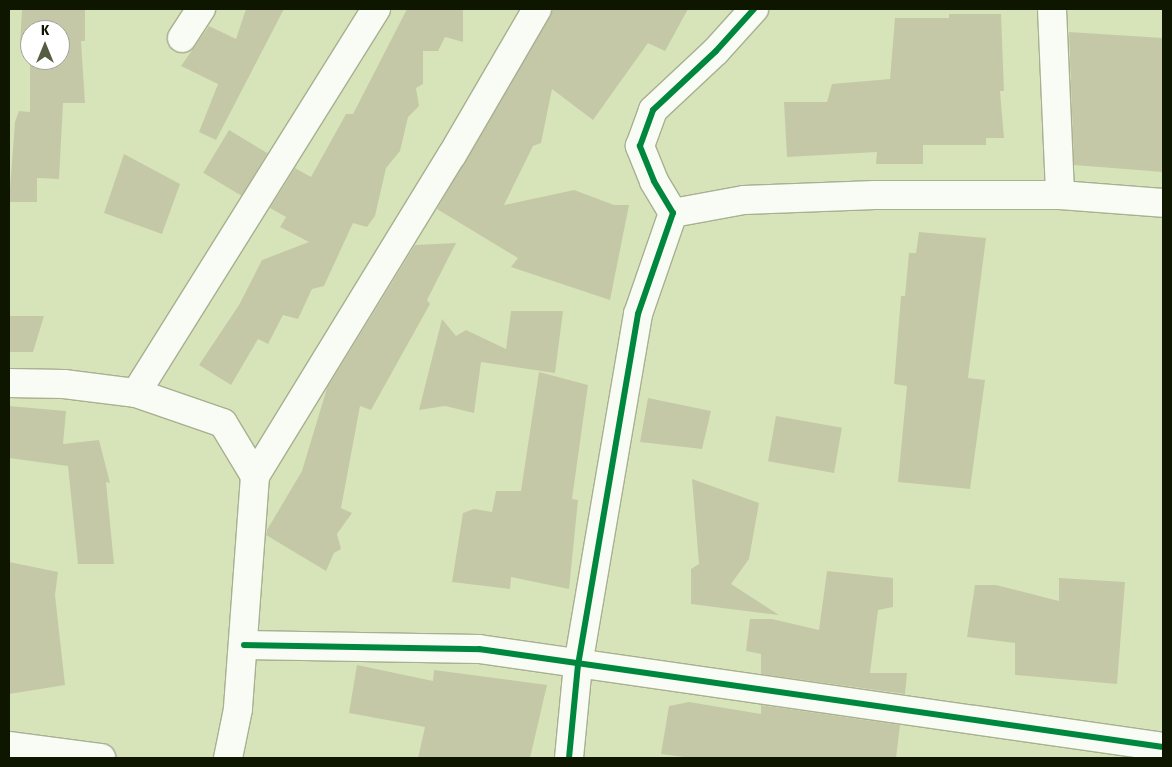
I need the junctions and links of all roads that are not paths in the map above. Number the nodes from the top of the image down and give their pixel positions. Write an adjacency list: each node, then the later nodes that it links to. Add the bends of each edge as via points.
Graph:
1 (201, 9): 6 (street)
2 (376, 9): 11 (street)
3 (537, 9): 12 (street, via 452,156)
4 (754, 9): 9 (street, via 716,51 653,110 640,146 654,181)
5 (1052, 9): 7 (street)
6 (182, 38)
7 (1060, 195): 8 (street); 9 (street, via 875,195 744,200)
8 (1163, 203)
9 (673, 213): 14 (street, via 638,314)
10 (9, 383): 11 (street, via 64,384)
11 (136, 393): 12 (street, via 223,424)
12 (255, 476): 13 (street)
13 (244, 645): 14 (street, via 479,649); 18 (street, via 238,709)
14 (578, 665): 16 (street); 19 (street)
15 (9, 746): 17 (street)
16 (1163, 747)
17 (101, 758)
18 (228, 758)
19 (569, 758)

